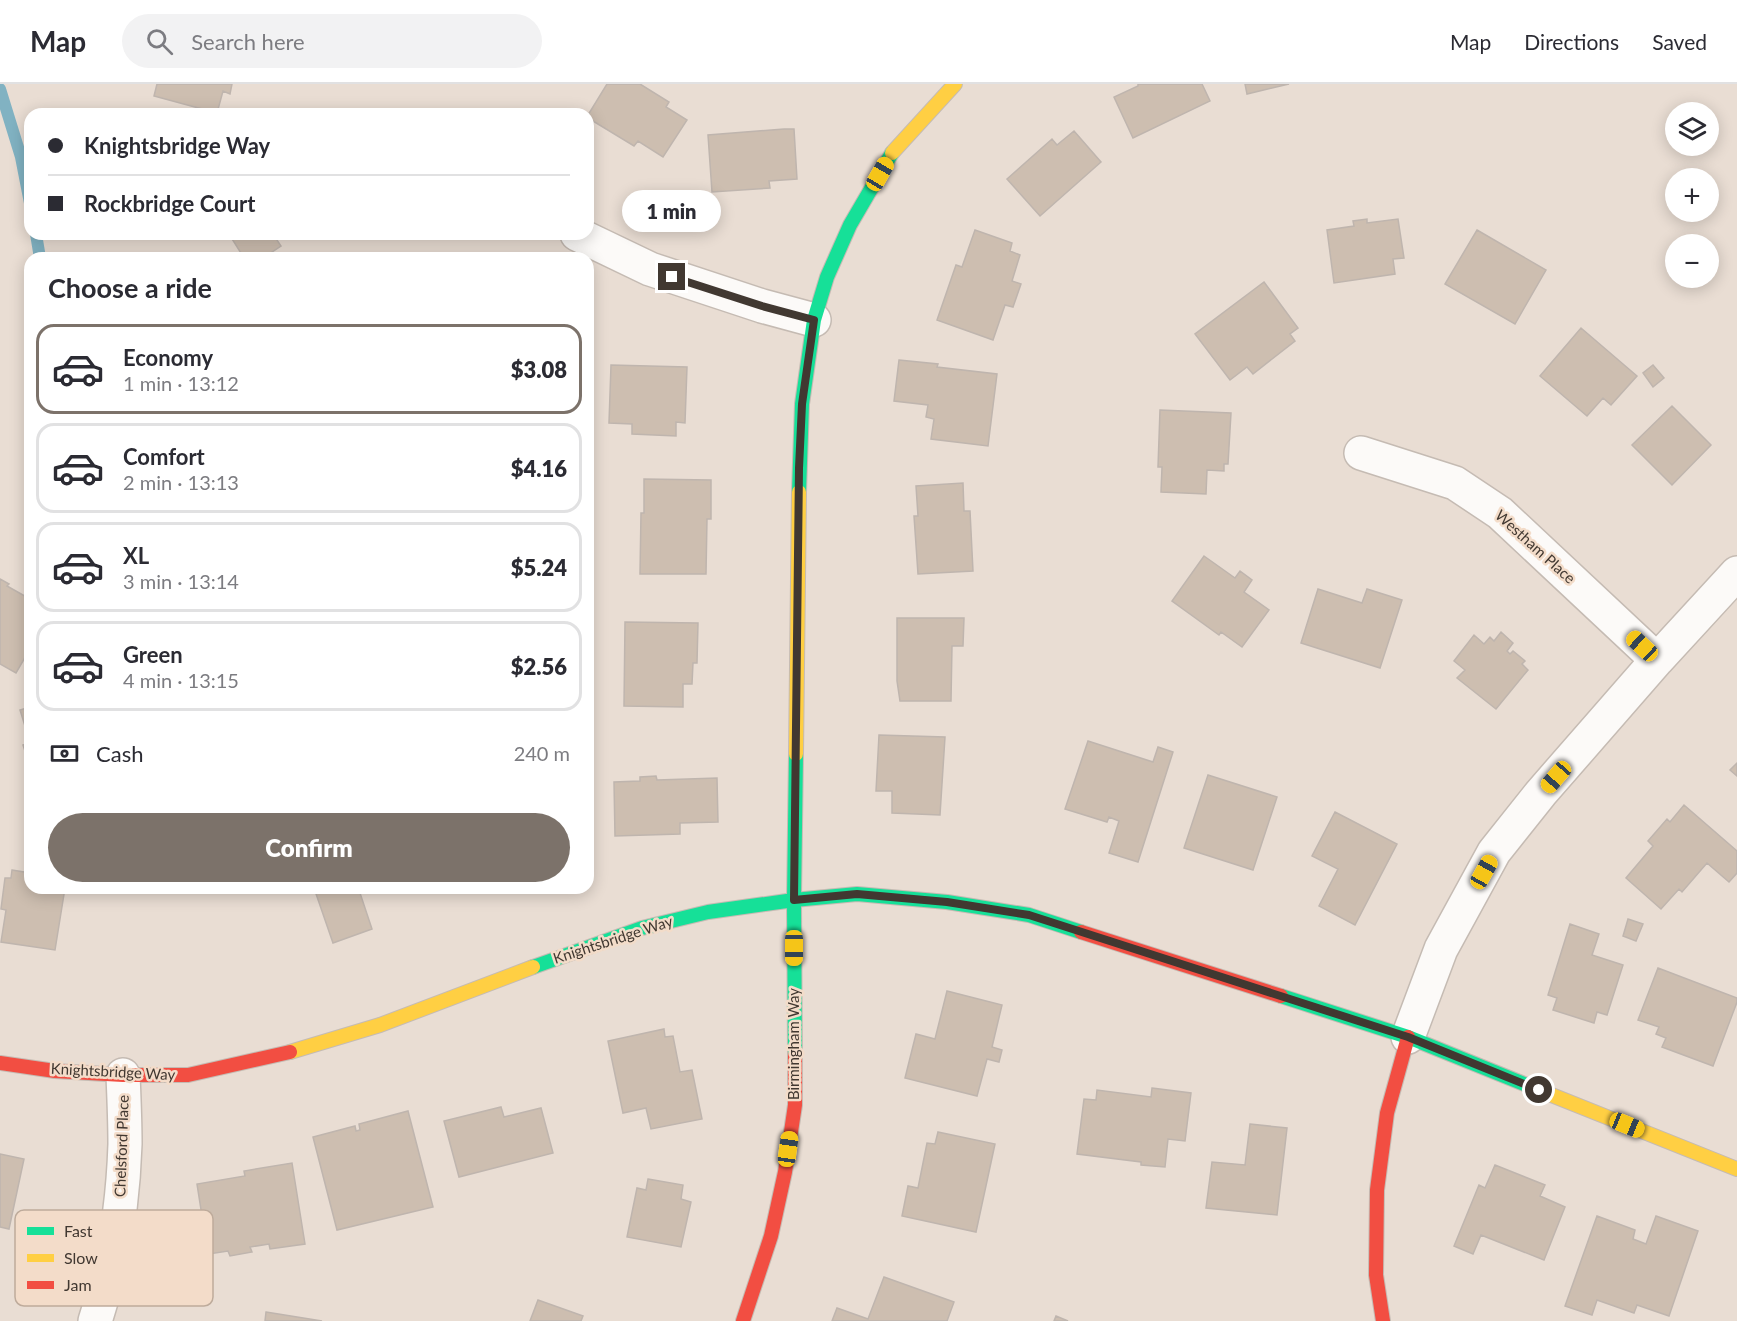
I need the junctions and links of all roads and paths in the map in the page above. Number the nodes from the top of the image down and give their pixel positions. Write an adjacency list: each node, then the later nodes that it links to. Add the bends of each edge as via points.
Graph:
1 (955, 84): 3 (street, Birmingham Way, via 889,157 850,225 827,277)
2 (590, 240): 3 (street, via 650,269)
3 (814, 320): 7 (street, Birmingham Way, via 802,404 799,468)
4 (1361, 453): 6 (street, Westham Place, via 1455,483 1500,513)
5 (1737, 573): 6 (street)
6 (1657, 660): 8 (street, via 1494,852 1441,949)
7 (794, 900): 8 (street, Knightsbridge Way, via 857,894 1029,915); 10 (street, Knightsbridge Way, via 708,912 642,928 380,1025 280,1055 188,1075); 15 (street, Birmingham Way, via 795,1105 771,1236)
8 (1408, 1037): 11 (street, Knightsbridge Way); 16 (street, via 1387,1113 1377,1190 1376,1275)
9 (0, 1063): 10 (street, Knightsbridge Way)
10 (123, 1075): 12 (street, Chelsford Place, via 125,1144)
11 (1737, 1169)
12 (119, 1210)
13 (100, 1306): 14 (street, Chelsford Place)
14 (95, 1321)
15 (743, 1321)
16 (1383, 1321)

